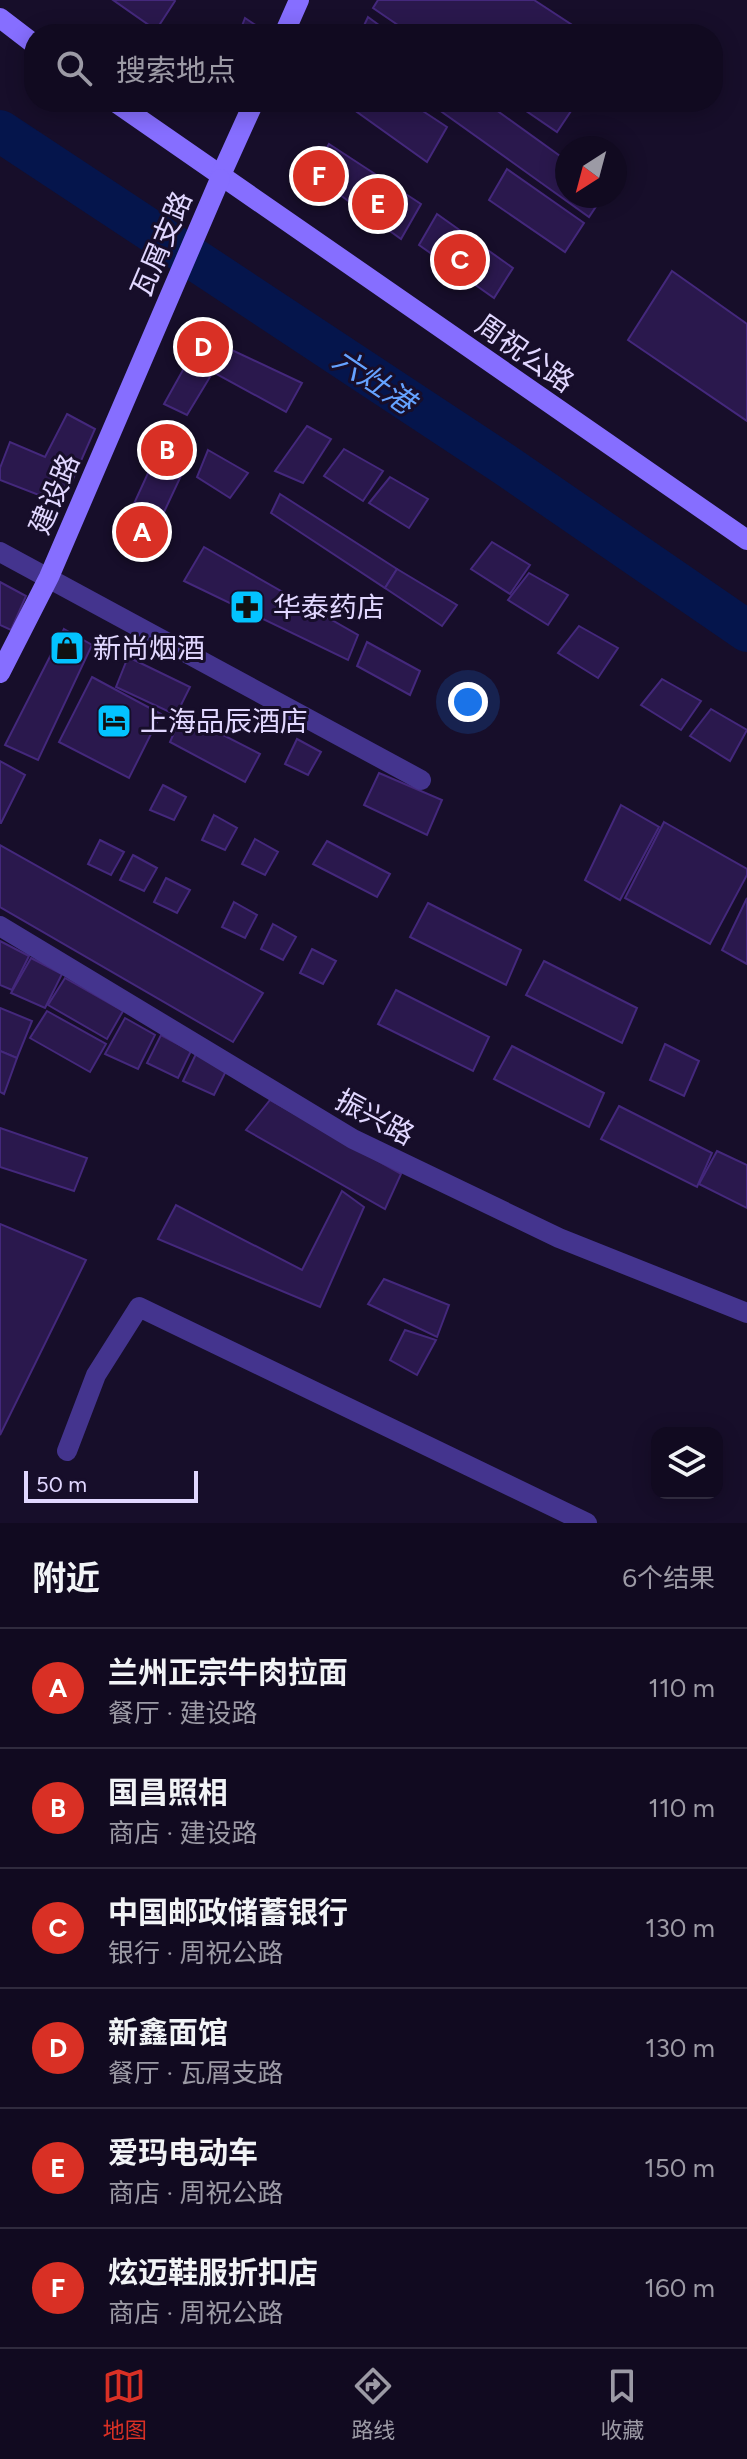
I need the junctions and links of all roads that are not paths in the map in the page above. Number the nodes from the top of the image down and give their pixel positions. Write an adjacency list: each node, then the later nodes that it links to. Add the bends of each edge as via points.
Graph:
1 (299, 0): 3 (street)
2 (0, 18): 4 (street)
3 (288, 24)
4 (24, 36)
5 (129, 112): 7 (street, 周祝公路)
6 (250, 112): 7 (street)
7 (220, 178): 8 (street, 瓦屑支路); 9 (street, 周祝公路)
8 (153, 334): 11 (street, 建设路)
9 (747, 540)
10 (0, 552): 11 (street)
11 (49, 577): 12 (street, 建设路); 13 (street)
12 (0, 673)
13 (421, 780)
14 (0, 926): 15 (street, 振兴路, via 353,1139 559,1238)
15 (747, 1313)
16 (67, 1451): 17 (street, via 96,1375 139,1307)
17 (587, 1523)

